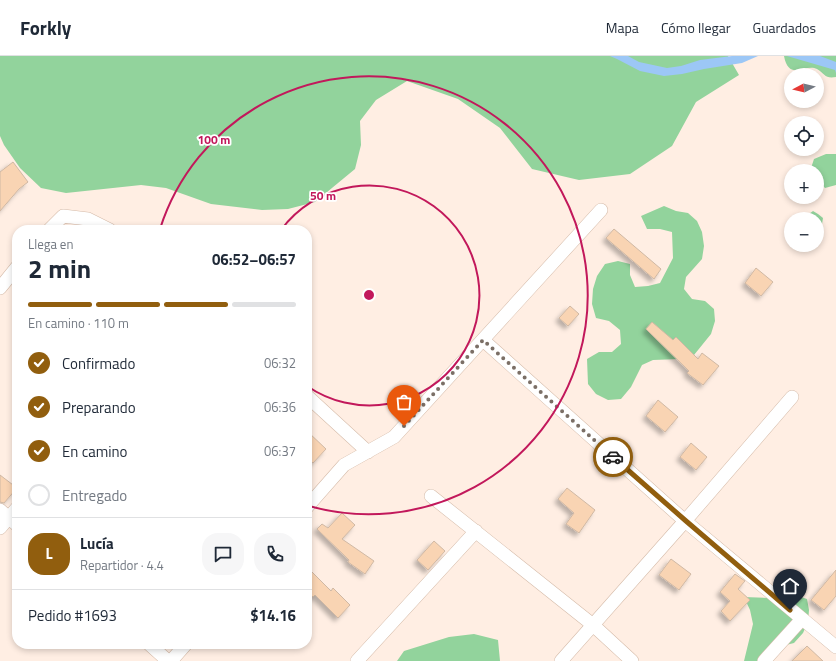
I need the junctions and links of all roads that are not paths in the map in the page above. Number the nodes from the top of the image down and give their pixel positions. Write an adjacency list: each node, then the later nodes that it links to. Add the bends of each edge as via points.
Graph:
1 (601, 210): 6 (street)
2 (54, 225): 3 (street, via 63,216 88,219)
3 (100, 225)
4 (12, 273): 5 (street)
5 (0, 288)
6 (483, 340): 9 (street, via 394,437); 13 (street)
7 (792, 397): 13 (street)
8 (312, 401): 9 (street)
9 (368, 452): 11 (street, via 344,464)
10 (431, 496): 15 (street)
11 (312, 501)
12 (11, 515): 14 (street)
13 (686, 521): 16 (street); 17 (street)
14 (0, 528)
15 (476, 532): 17 (street); 22 (street)
16 (802, 619): 18 (street); 25 (street)
17 (594, 625): 23 (street); 24 (street)
18 (836, 647)
19 (155, 649): 21 (street)
20 (181, 649): 21 (street)
21 (170, 661)
22 (357, 661)
23 (561, 661)
24 (632, 661)
25 (764, 661)

